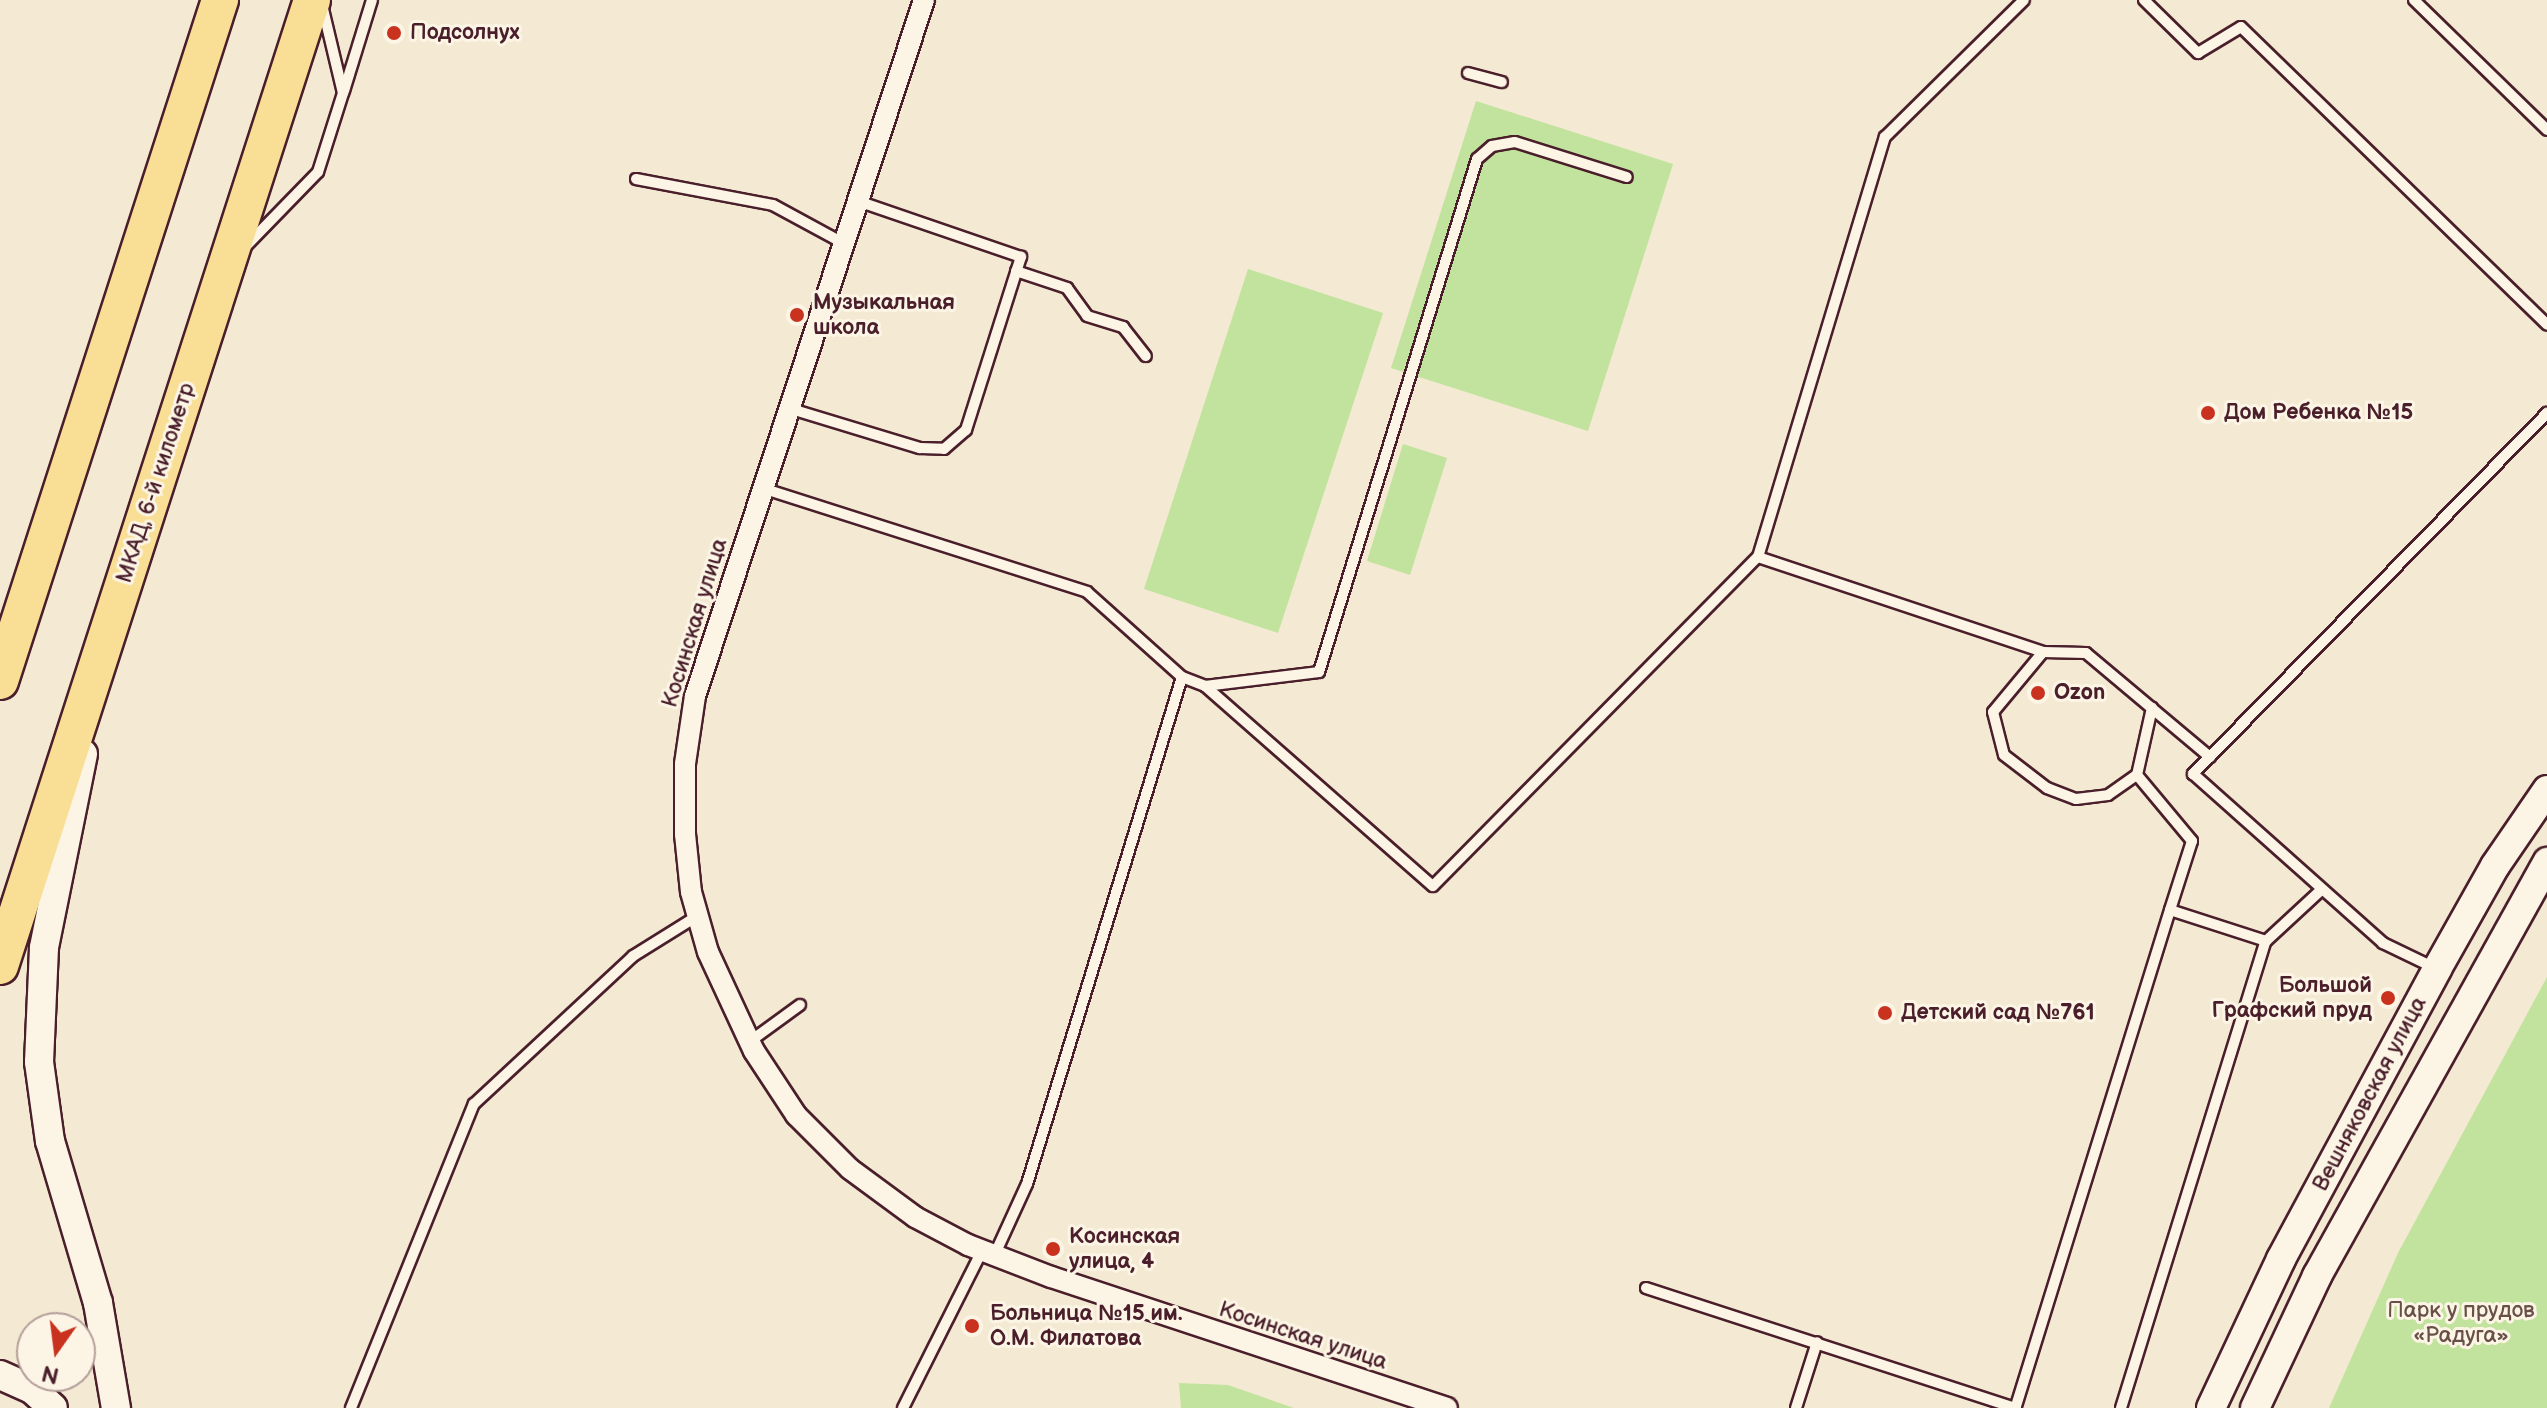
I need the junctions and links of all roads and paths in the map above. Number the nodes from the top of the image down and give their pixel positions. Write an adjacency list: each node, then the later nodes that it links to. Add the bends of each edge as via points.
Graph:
1 (220, 0): 28 (highway)
2 (312, 0): 17 (highway, МКАД, 6-й километр)
3 (321, 0): 11 (lane)
4 (372, 0): 11 (lane)
5 (924, 0): 15 (street, Косинская улица)
6 (2024, 0): 24 (lane, via 1885,137)
7 (2144, 0): 19 (lane, via 2198,53 2241,27)
8 (2414, 0): 12 (lane)
9 (1468, 73): 10 (lane)
10 (1502, 82)
11 (343, 93): 17 (lane, via 318,172)
12 (2547, 130)
13 (1627, 177): 29 (lane, via 1515,142 1492,146 1477,159 1319,672)
14 (636, 179): 16 (lane, via 773,205)
15 (857, 201): 16 (street, Косинская улица); 18 (lane, via 1021,257)
16 (843, 243): 21 (street, Косинская улица)
17 (226, 267): 25 (highway, МКАД, 6-й километр)
18 (1016, 271): 20 (lane, via 1067,288 1087,316 1123,327); 21 (lane, via 966,430 957,443 944,449 920,448)
19 (2547, 325)
20 (1146, 356)
21 (788, 408): 23 (street, Косинская улица)
22 (2547, 413): 31 (lane)
23 (762, 488): 27 (lane, via 1087,592); 37 (street, Косинская улица, via 702,673 688,735 685,834)
24 (1758, 557): 26 (lane); 29 (lane, via 1433,886)
25 (106, 639): 39 (highway, МКАД, 6-й километр); 49 (main road, via 44,948 37,1026 50,1141 98,1303)
26 (2043, 652): 30 (lane, via 2086,653); 32 (lane, via 1993,712 2004,755 2047,788 2076,799 2108,795)
27 (1182, 677): 29 (lane); 43 (lane, via 1027,1184)
28 (0, 681)
29 (1205, 686)
30 (2152, 708): 31 (lane); 32 (lane)
31 (2210, 757): 35 (lane, via 2193,774)
32 (2137, 775): 36 (lane, via 2192,841)
33 (2547, 790): 40 (main road, Вешняковская улица, via 2495,866)
34 (2547, 862): 56 (main road, Вешняковская улица, via 2317,1276)
35 (2320, 891): 38 (lane); 40 (lane, via 2383,943)
36 (2170, 910): 38 (lane); 47 (lane)
37 (696, 917): 42 (street, Косинская улица); 50 (lane, via 633,956 474,1104)
38 (2266, 941): 54 (lane)
39 (0, 966)
40 (2437, 969): 55 (main road, Вешняковская улица, via 2281,1259)
41 (800, 1005): 42 (lane)
42 (749, 1042): 43 (street, Косинская улица, via 796,1115 850,1169 915,1217)
43 (988, 1253): 51 (lane); 52 (street, Косинская улица)
44 (1646, 1288): 45 (lane)
45 (1817, 1342): 47 (lane); 53 (lane)
46 (0, 1375): 48 (main road, via 32,1389)
47 (2016, 1407)
48 (53, 1408)
49 (116, 1408)
50 (351, 1408)
51 (903, 1408)
52 (1447, 1408)
53 (1796, 1408)
54 (2121, 1408)
55 (2211, 1408)
56 (2255, 1408)

